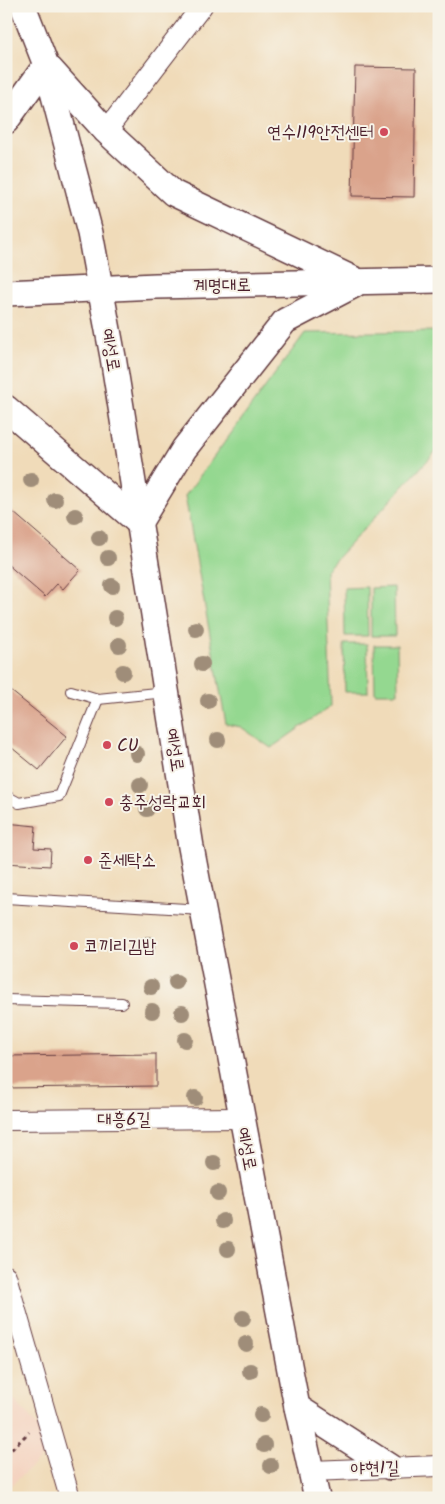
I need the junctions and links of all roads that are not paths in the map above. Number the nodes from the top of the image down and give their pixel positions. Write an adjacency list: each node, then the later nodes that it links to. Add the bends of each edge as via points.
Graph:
1 (23, 6): 3 (street, 예성로)
2 (202, 6): 5 (street)
3 (46, 65): 4 (street); 5 (street); 8 (street, 예성로, via 90,233)
4 (6, 122)
5 (106, 131): 7 (street, via 173,193)
6 (439, 280): 7 (street, 계명대로)
7 (359, 282): 8 (street, 계명대로); 11 (street, via 285,321 184,449)
8 (100, 289): 9 (street, 계명대로); 11 (street, 예성로)
9 (6, 292)
10 (6, 408): 11 (street)
11 (139, 523): 13 (street, 예성로)
12 (71, 691): 14 (lane)
13 (166, 692): 14 (lane); 17 (street, 예성로)
14 (98, 699): 15 (lane, via 59,796 19,803)
15 (6, 796)
16 (6, 898): 17 (lane)
17 (202, 910): 20 (street, 예성로)
18 (6, 1000): 19 (lane)
19 (122, 1003)
20 (241, 1118): 21 (street, 대흥6길); 23 (street, 예성로)
21 (6, 1120)
22 (6, 1276): 27 (street)
23 (297, 1407): 24 (street); 26 (street, 예성로)
24 (390, 1466): 25 (street, 야현1길); 26 (street, 야현1길)
25 (439, 1466)
26 (311, 1471): 28 (street, 예성로)
27 (70, 1498)
28 (317, 1498)

